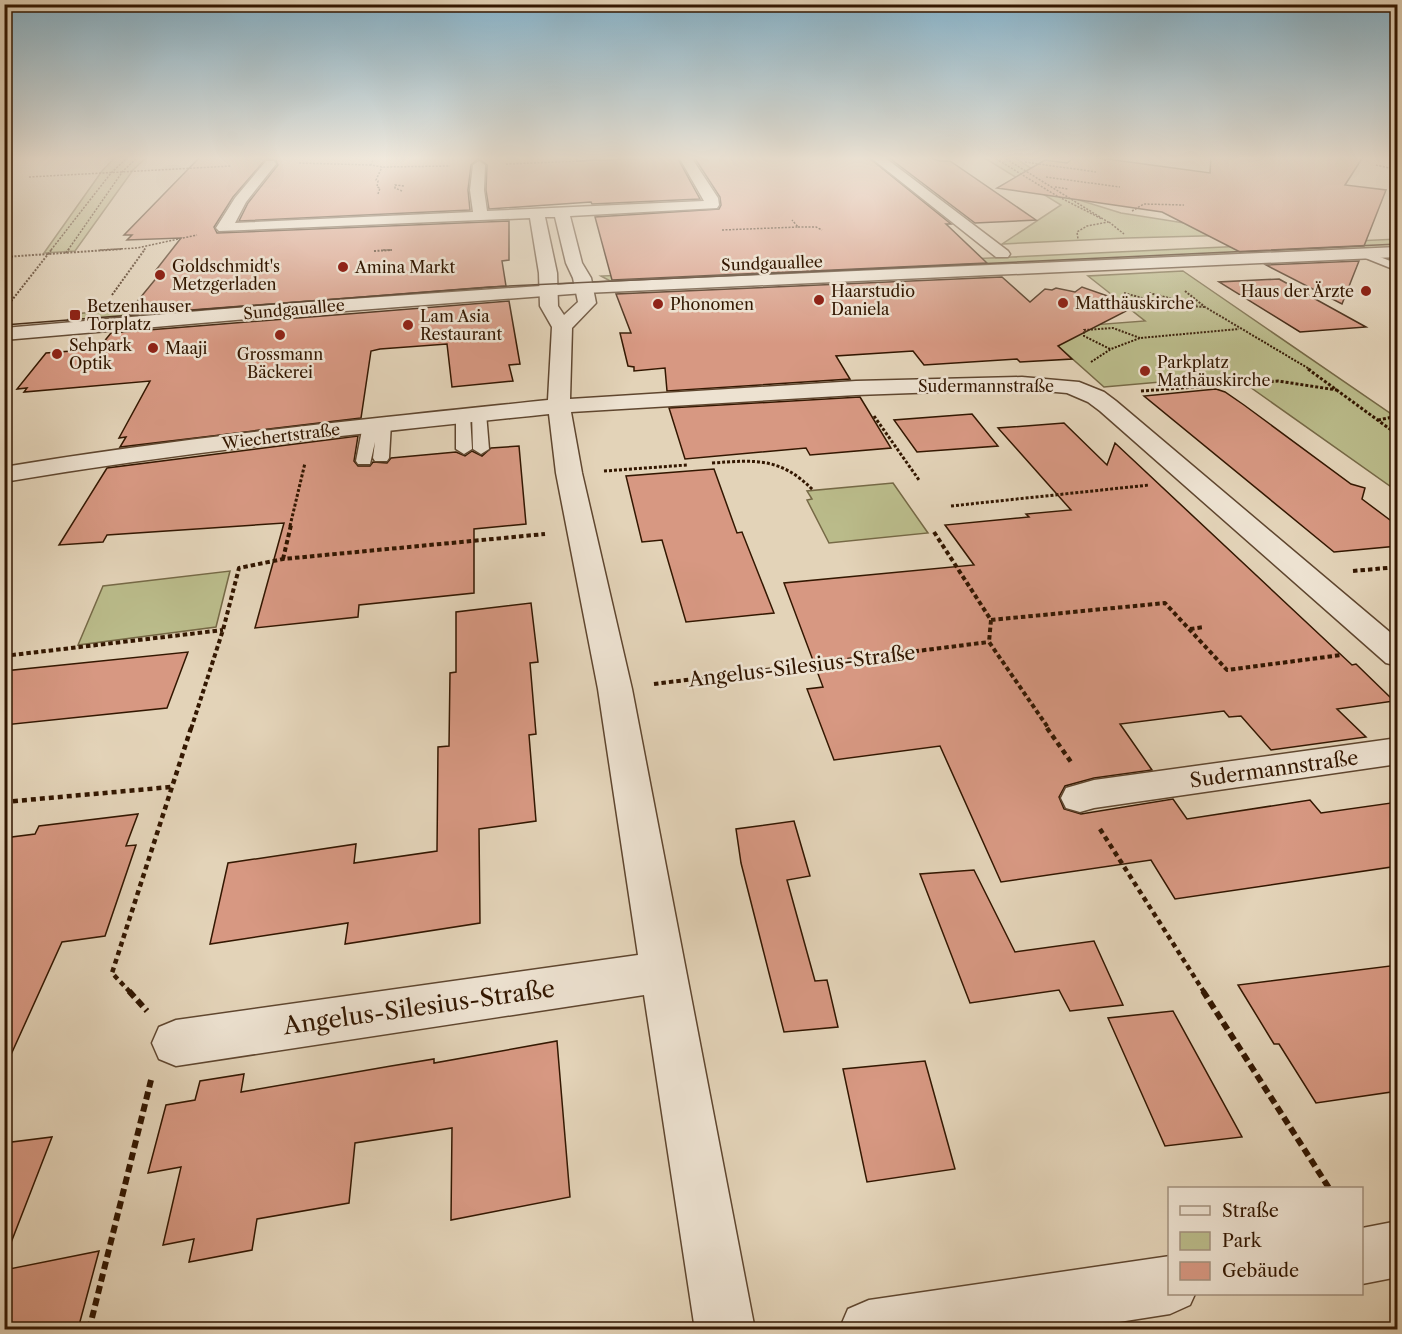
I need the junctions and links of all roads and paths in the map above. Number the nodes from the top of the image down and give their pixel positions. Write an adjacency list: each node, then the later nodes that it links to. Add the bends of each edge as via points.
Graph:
1 (75, 219): 23 (path)
2 (90, 219): 24 (path)
3 (229, 219): 14 (street)
4 (428, 219): 14 (street)
5 (539, 219): 33 (street)
6 (563, 219): 33 (street, via 574,264)
7 (957, 219): 25 (street)
8 (1103, 219): 11 (path)
9 (1104, 219): 11 (path)
10 (792, 220): 13 (path)
11 (1108, 222): 19 (path); 21 (path, via 1077,232)
12 (729, 223): 15 (path)
13 (798, 227): 15 (path); 16 (path, via 816,226)
14 (224, 228): 22 (path)
15 (731, 230): 17 (path); 18 (path)
16 (822, 230)
17 (721, 231)
18 (733, 237)
19 (1127, 237)
20 (1398, 237): 25 (street, Sundgauallee)
21 (1083, 243)
22 (146, 246): 24 (path); 34 (path)
23 (48, 254): 24 (path); 26 (path); 35 (path)
24 (66, 254)
25 (1002, 254): 28 (street, Sundgauallee)
26 (4, 257)
27 (1396, 263): 33 (street, Sundgauallee, via 1362,253)
28 (745, 264)
29 (598, 270): 33 (street, Sundgauallee)
30 (528, 274): 33 (street, Sundgauallee)
31 (1179, 286): 36 (path)
32 (1123, 292): 36 (path, via 1168,305)
33 (565, 294): 38 (street, Sundgauallee, via 293,309); 45 (street)
34 (109, 298)
35 (7, 307)
36 (1205, 307): 37 (path)
37 (1240, 329): 39 (path); 43 (path)
38 (4, 334)
39 (1140, 338): 40 (path); 40 (path, via 1104,327 1084,330 1084,336 1092,342)
40 (1111, 349): 41 (path)
41 (1088, 364)
42 (856, 388): 44 (street, Sudermannstraße, via 1022,382 1071,387); 45 (street, Sudermannstraße); 59 (path)
43 (1338, 390): 44 (path, via 1267,381); 48 (path)
44 (1096, 397): 60 (street, Sudermannstraße)
45 (559, 406): 46 (street, Wiechertstraße); 57 (street)
46 (471, 414): 49 (street, Wiechertstraße); 51 (lane); 52 (lane)
47 (1398, 416): 48 (path)
48 (1377, 420): 50 (path)
49 (367, 425): 53 (lane); 54 (lane); 58 (street, Wiechertstraße); 65 (path, via 345,436 336,448 308,452)
50 (1398, 435)
51 (464, 449)
52 (480, 450)
53 (381, 458)
54 (364, 461)
55 (712, 463): 61 (path, via 767,461 800,476)
56 (687, 465): 57 (path)
57 (569, 473): 63 (street)
58 (4, 475)
59 (919, 480)
60 (1195, 480): 62 (path); 72 (street, Sudermannstraße)
61 (813, 490)
62 (951, 506)
63 (581, 531): 65 (path); 74 (street)
64 (934, 532): 67 (path)
65 (282, 559): 66 (path)
66 (239, 568): 70 (path)
67 (991, 620): 69 (path, via 1165,603); 71 (path)
68 (1204, 627): 69 (path)
69 (1190, 629): 72 (path, via 1227,669)
70 (223, 630): 73 (path); 76 (path)
71 (989, 642): 74 (path, Angelus-Silesius-Straße); 77 (path)
72 (1393, 652)
73 (4, 656)
74 (615, 689): 79 (street)
75 (1398, 751): 77 (street, Sudermannstraße)
76 (171, 786): 78 (path); 80 (path, via 112,973)
77 (1087, 796): 81 (path)
78 (4, 802)
79 (662, 972): 80 (street, Angelus-Silesius-Straße); 86 (street)
80 (176, 1043): 85 (path, via 155,1068)
81 (1328, 1187)
82 (1398, 1249): 83 (street)
83 (1363, 1256)
84 (1168, 1285): 87 (street)
85 (88, 1329)
86 (725, 1329)
87 (869, 1329)

